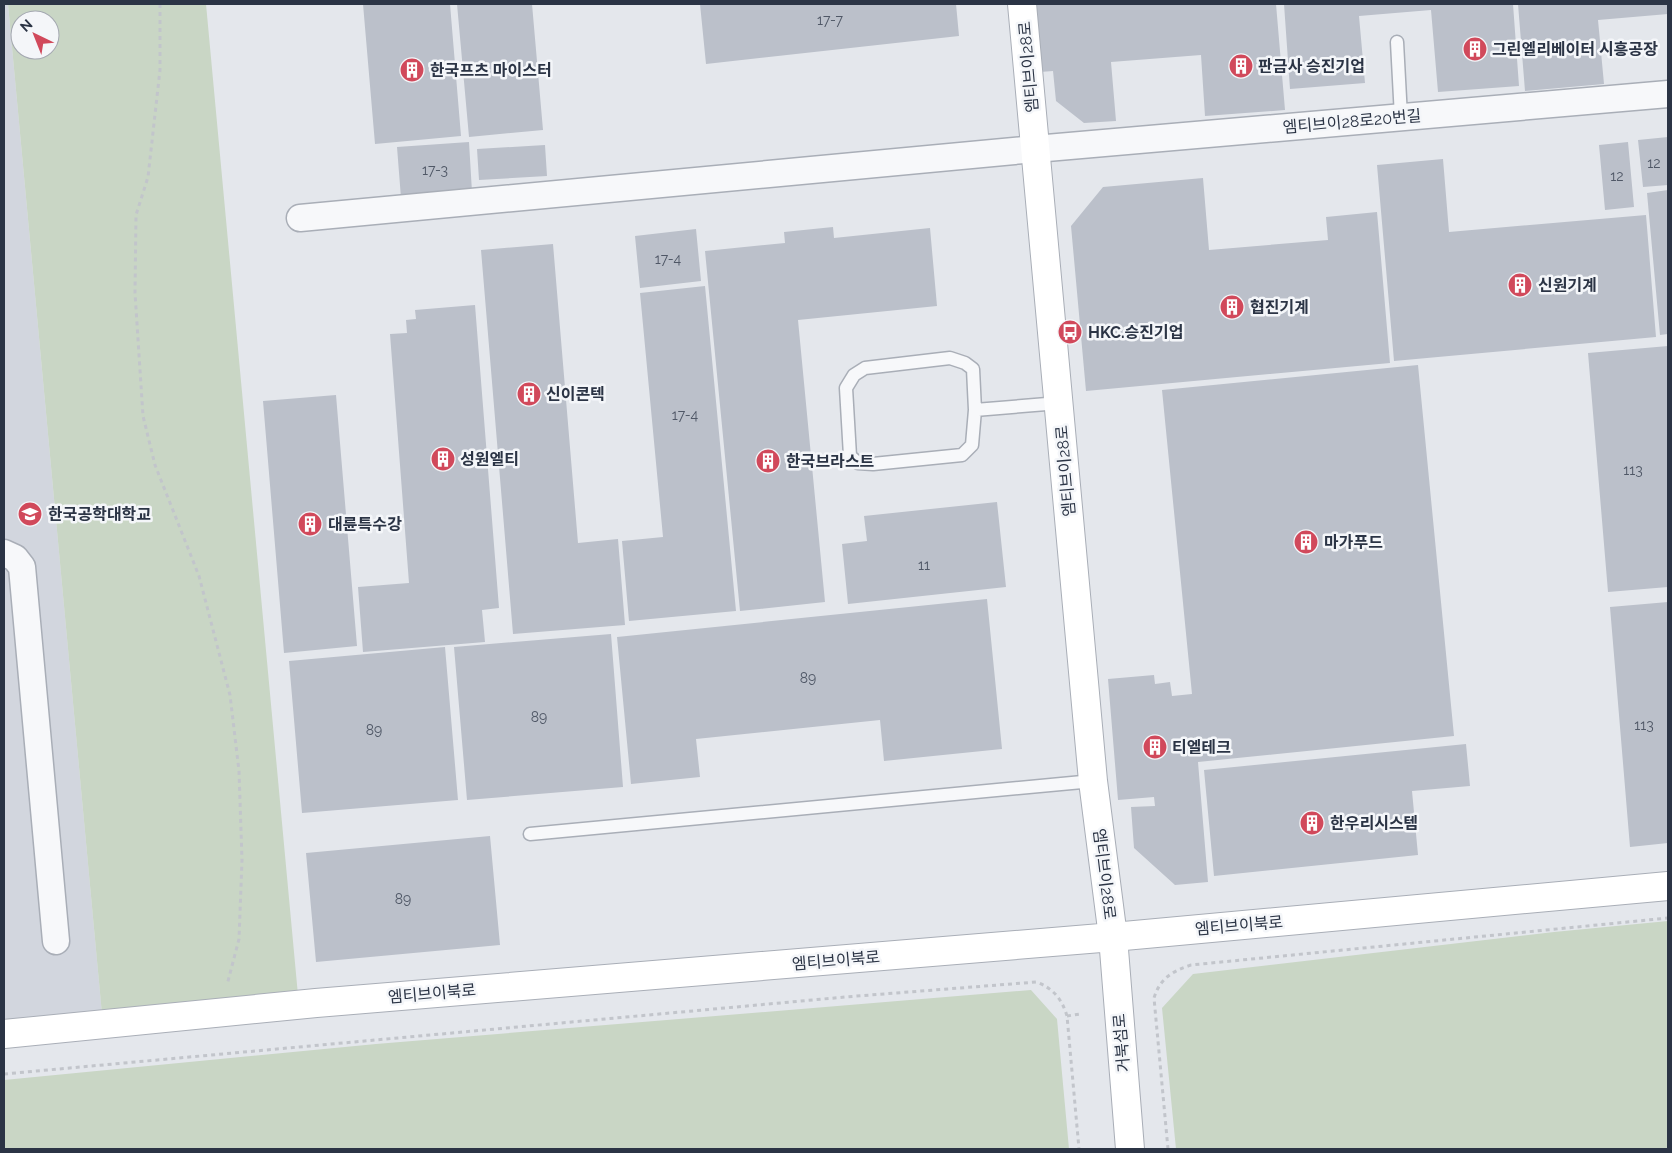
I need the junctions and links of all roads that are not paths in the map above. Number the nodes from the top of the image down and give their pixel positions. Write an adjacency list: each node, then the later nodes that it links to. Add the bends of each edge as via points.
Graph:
1 (1022, 4): 5 (street, 엠티브이28로)
2 (1397, 42): 4 (lane)
3 (1668, 94): 4 (street, 엠티브이28로20번길)
4 (1401, 117): 5 (street, 엠티브이28로20번길)
5 (1035, 148): 6 (street, 엠티브이28로20번길); 7 (street, 엠티브이28로)
6 (300, 218)
7 (1059, 403): 8 (lane); 10 (street, 엠티브이28로)
8 (975, 410): 8 (lane, via 972,369 965,363 950,358 865,368 854,375 846,388 850,456 858,463 873,464 962,455 972,445)
9 (4, 553): 14 (street, via 15,558 22,567)
10 (1093, 781): 11 (lane); 13 (street, 엠티브이28로)
11 (530, 834)
12 (1668, 886): 13 (street, 엠티브이북로)
13 (1113, 937): 15 (street, 엠티브이북로, via 220,1012); 16 (street, 거북섬로)
14 (56, 941)
15 (4, 1034)
16 (1130, 1149)

